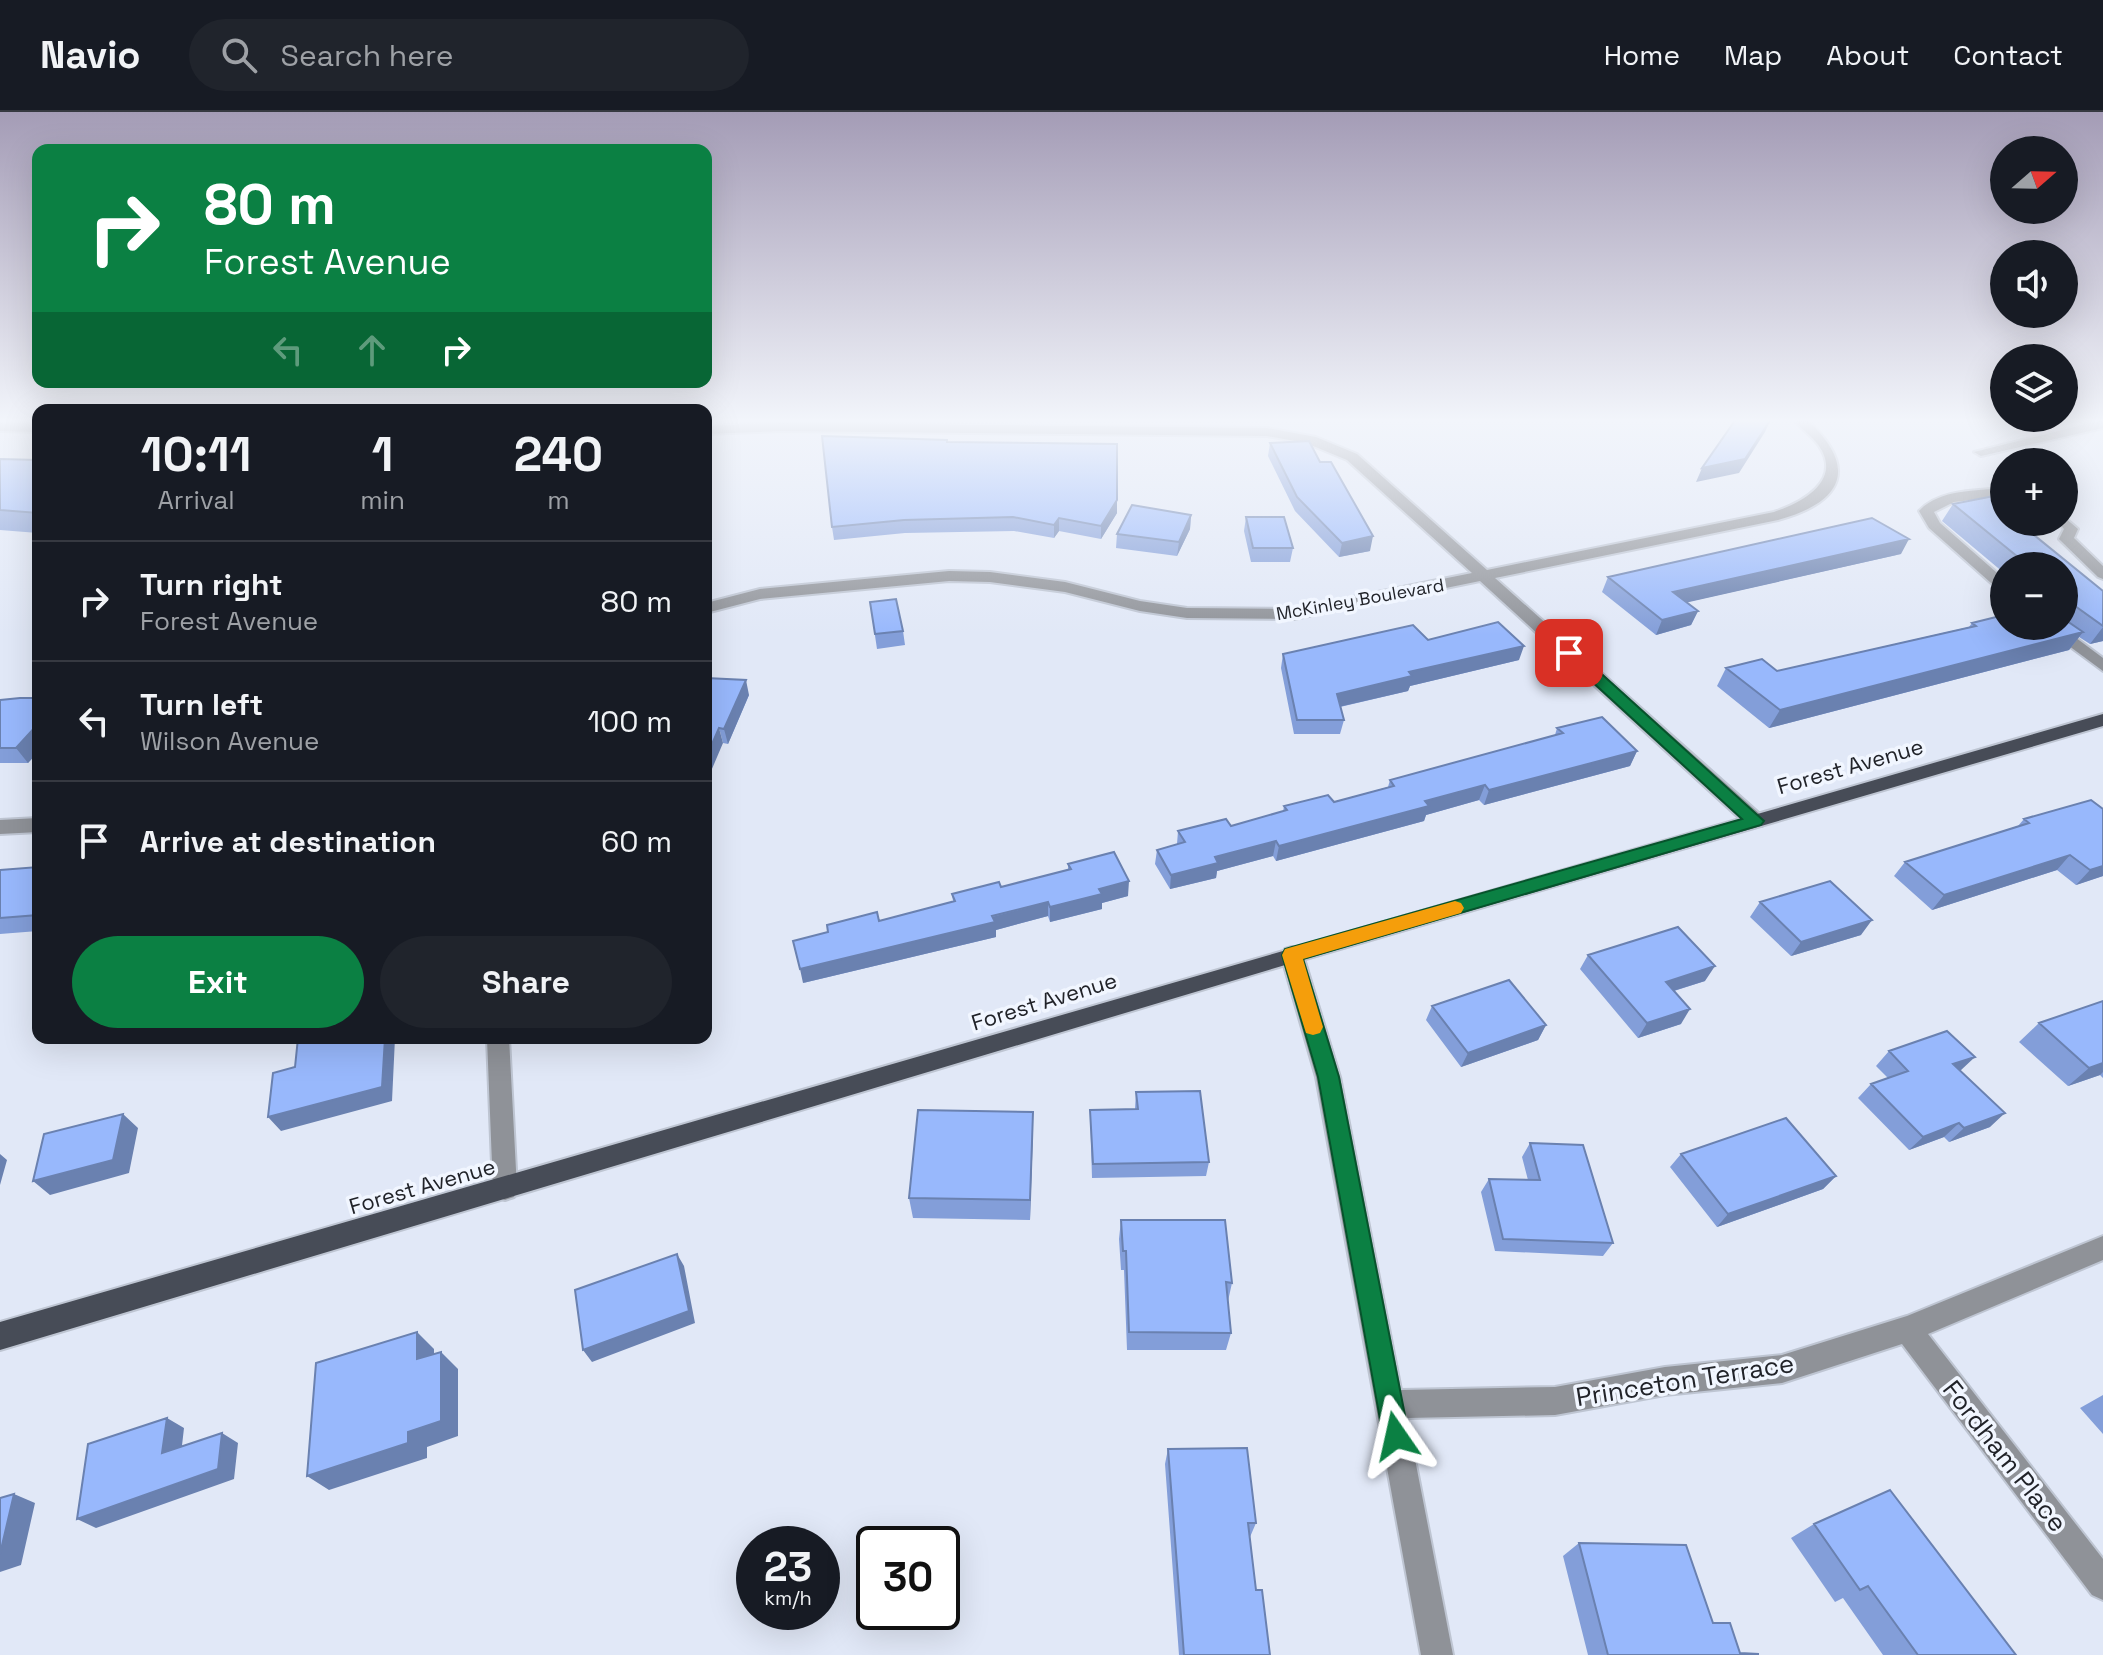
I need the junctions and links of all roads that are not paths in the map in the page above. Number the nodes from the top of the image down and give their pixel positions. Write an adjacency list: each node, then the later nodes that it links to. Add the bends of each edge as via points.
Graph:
1 (1390, 491): 7 (street)
2 (1823, 491): 7 (street, McKinley Boulevard, via 1778,516)
3 (1990, 494): 6 (street, via 1945,501 1926,511 1934,525)
4 (2068, 536): 5 (street)
5 (2103, 574)
6 (1990, 575)
7 (1484, 576): 8 (street, McKinley Boulevard, via 1277,615 1187,613 1031,581 963,576 760,594); 12 (street)
8 (712, 606)
9 (2069, 640): 10 (street)
10 (2103, 666)
11 (2103, 720): 12 (main road, Forest Avenue)
12 (1755, 821): 15 (main road, Forest Avenue)
13 (32, 825): 14 (street)
14 (0, 827)
15 (1292, 955): 17 (main road, Forest Avenue); 21 (street, via 1328,1077)
16 (498, 1044): 17 (street)
17 (505, 1189): 20 (main road, Forest Avenue)
18 (2103, 1248): 19 (street, Princeton Terrace)
19 (1907, 1329): 21 (street, Princeton Terrace, via 1782,1369 1665,1381 1555,1401); 22 (street, Fordham Place)
20 (0, 1336)
21 (1390, 1404): 23 (street)
22 (2103, 1584)
23 (1437, 1655)

